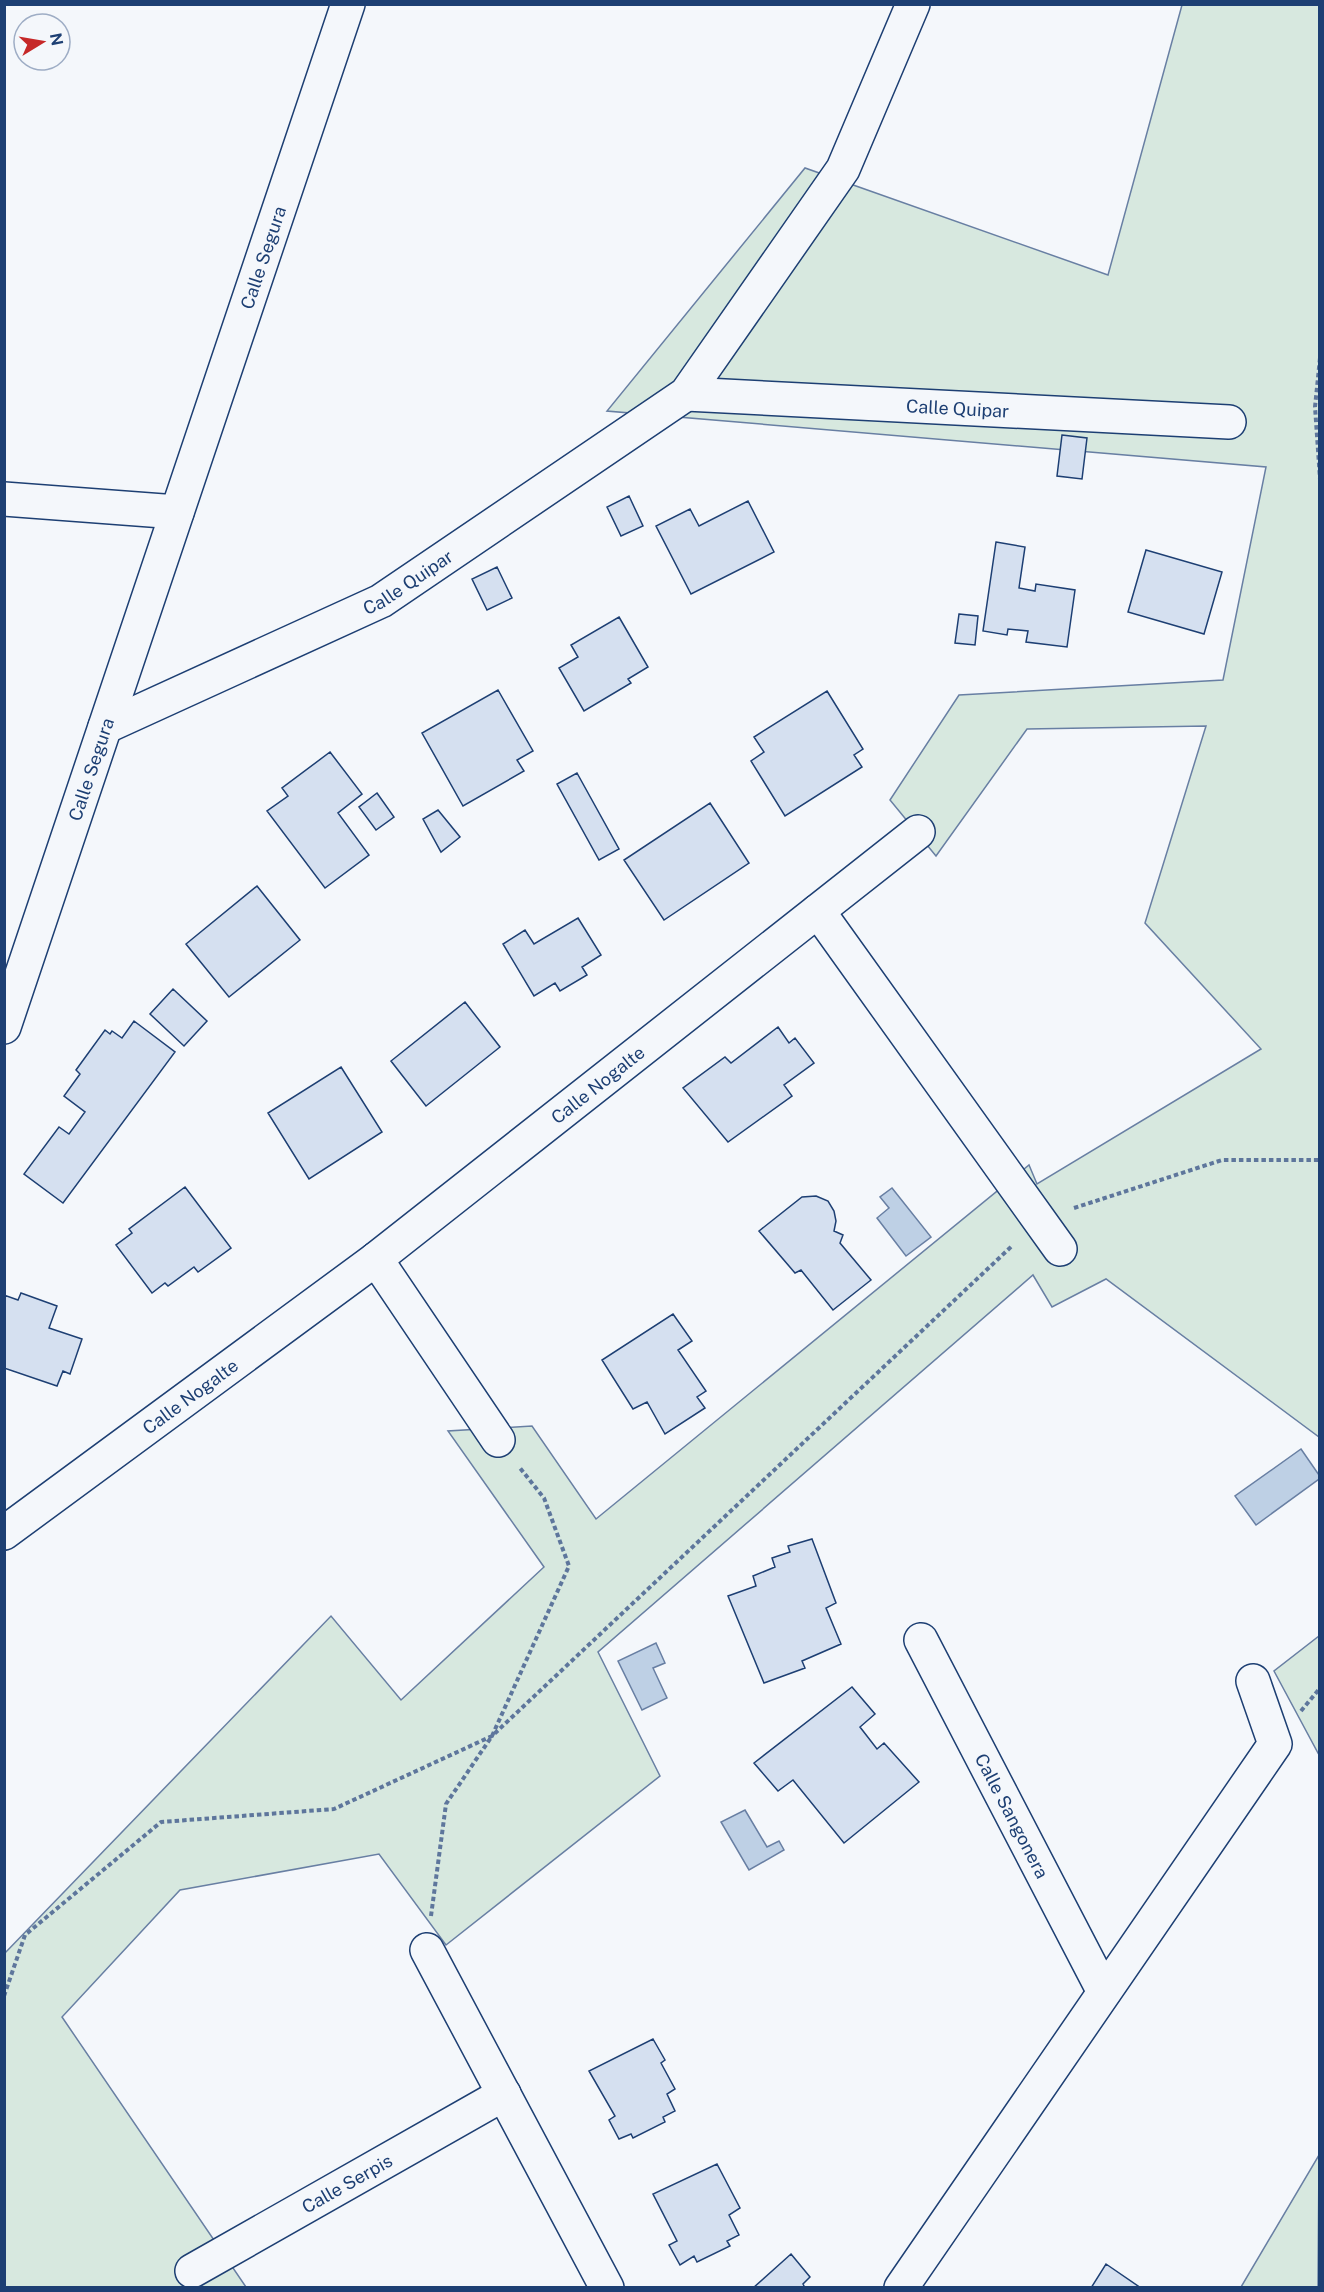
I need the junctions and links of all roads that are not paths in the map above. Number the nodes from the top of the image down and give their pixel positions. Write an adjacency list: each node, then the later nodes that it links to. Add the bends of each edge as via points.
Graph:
1 (348, 4): 6 (street, Calle Segura)
2 (913, 4): 3 (street, Calle Quipar, via 843,169)
3 (686, 394): 4 (street, Calle Quipar); 7 (street, Calle Quipar, via 381,601)
4 (1229, 422)
5 (4, 499): 6 (street)
6 (177, 512): 7 (street, Calle Segura)
7 (105, 726): 10 (street, Calle Segura)
8 (918, 832): 9 (street, Calle Nogalte)
9 (818, 911): 11 (street); 12 (street, Calle Nogalte)
10 (4, 1027)
11 (1060, 1249)
12 (376, 1259): 13 (street); 14 (street, Calle Nogalte)
13 (498, 1440)
14 (4, 1533)
15 (921, 1640): 18 (street, Calle Sangonera)
16 (1253, 1681): 18 (street, via 1275,1744)
17 (427, 1950): 19 (street)
18 (1104, 1992): 22 (street)
19 (504, 2094): 20 (street, Calle Serpis); 21 (street)
20 (192, 2271)
21 (607, 2288)
22 (901, 2288)

